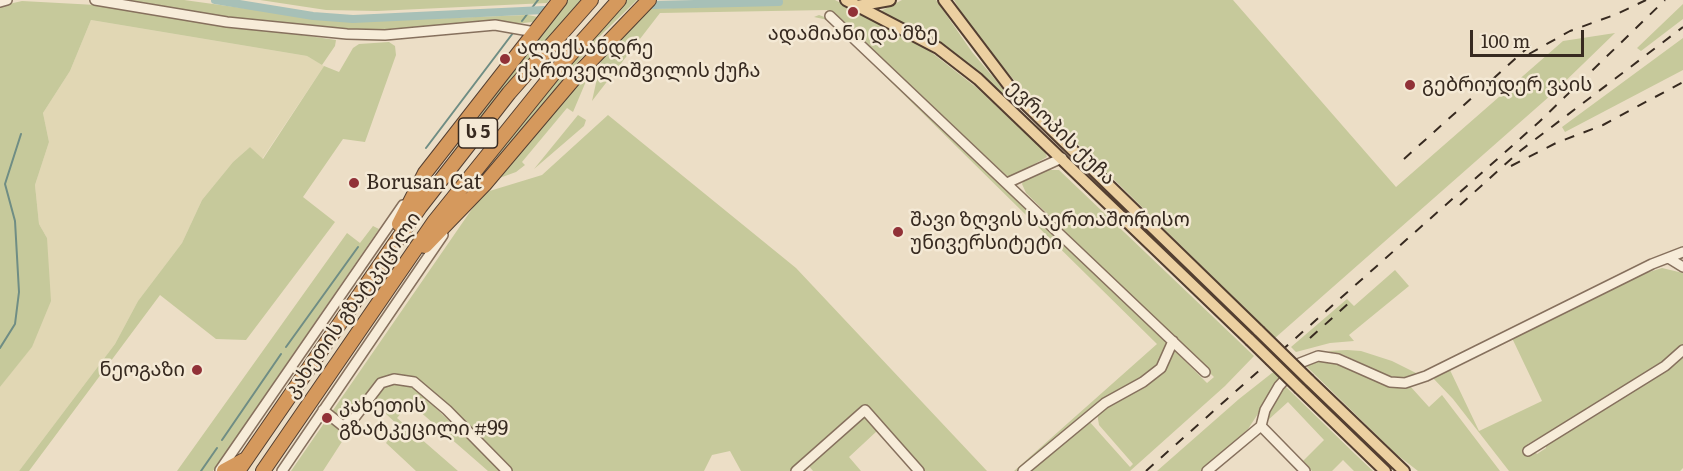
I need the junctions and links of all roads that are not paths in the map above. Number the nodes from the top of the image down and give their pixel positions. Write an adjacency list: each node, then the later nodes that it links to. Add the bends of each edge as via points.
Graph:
1 (7, 0): 9 (street)
2 (95, 0): 12 (street, via 227,22 347,34 385,35 495,25)
3 (560, 0): 12 (highway)
4 (591, 0): 21 (highway, კახეთის გზატკეცილი / ს 5, via 463,151)
5 (619, 0): 14 (highway, კახეთის გზატკეცილი / ს 5)
6 (649, 0): 17 (highway, via 577,75)
7 (890, 0): 10 (main road)
8 (944, 0): 42 (main road, ევროპის ქუჩა, bridge, via 1016,95)
9 (0, 2)
10 (851, 3): 13 (main road, ევროპის ქუჩა, via 938,48 978,79)
11 (830, 16): 16 (street)
12 (535, 32): 15 (highway)
13 (1062, 158): 16 (street); 41 (main road, ევროპის ქუჩა, bridge)
14 (472, 172): 17 (highway); 22 (highway, კახეთის გზატკეცილი / ს 5)
15 (425, 173): 21 (highway); 31 (street, კახეთის გზატკეცილი)
16 (1007, 183): 23 (street)
17 (457, 215): 22 (highway); 26 (street, კახეთის გზატკეცილი)
18 (1683, 252): 19 (street)
19 (1670, 259): 20 (street); 27 (street, via 1652,264 1405,383 1390,382 1338,358 1318,356 1300,363 1279,387 1265,410)
20 (1683, 267)
21 (374, 273): 29 (highway, კახეთის გზატკეცილი / ს 5)
22 (398, 273): 33 (highway, კახეთის გზატკეცილი / ს 5)
23 (1173, 341): 25 (street); 38 (street, via 1161,368 1105,403)
24 (1683, 350): 28 (street, via 1665,366)
25 (1205, 372)
26 (323, 410): 34 (street, კახეთის გზატკეცილი); 35 (street, via 343,426 381,383 394,379 414,382)
27 (1261, 426): 39 (street); 40 (street)
28 (1528, 451)
29 (247, 458): 31 (highway); 32 (highway, კახეთის გზატკეცილი / ს 5)
30 (807, 467): 36 (street); 37 (street, via 865,410)
31 (222, 471)
32 (238, 471)
33 (263, 471)
34 (282, 471)
35 (507, 471)
36 (796, 471)
37 (919, 471)
38 (1023, 471)
39 (1207, 471)
40 (1305, 471)
41 (1385, 471)
42 (1404, 471)

